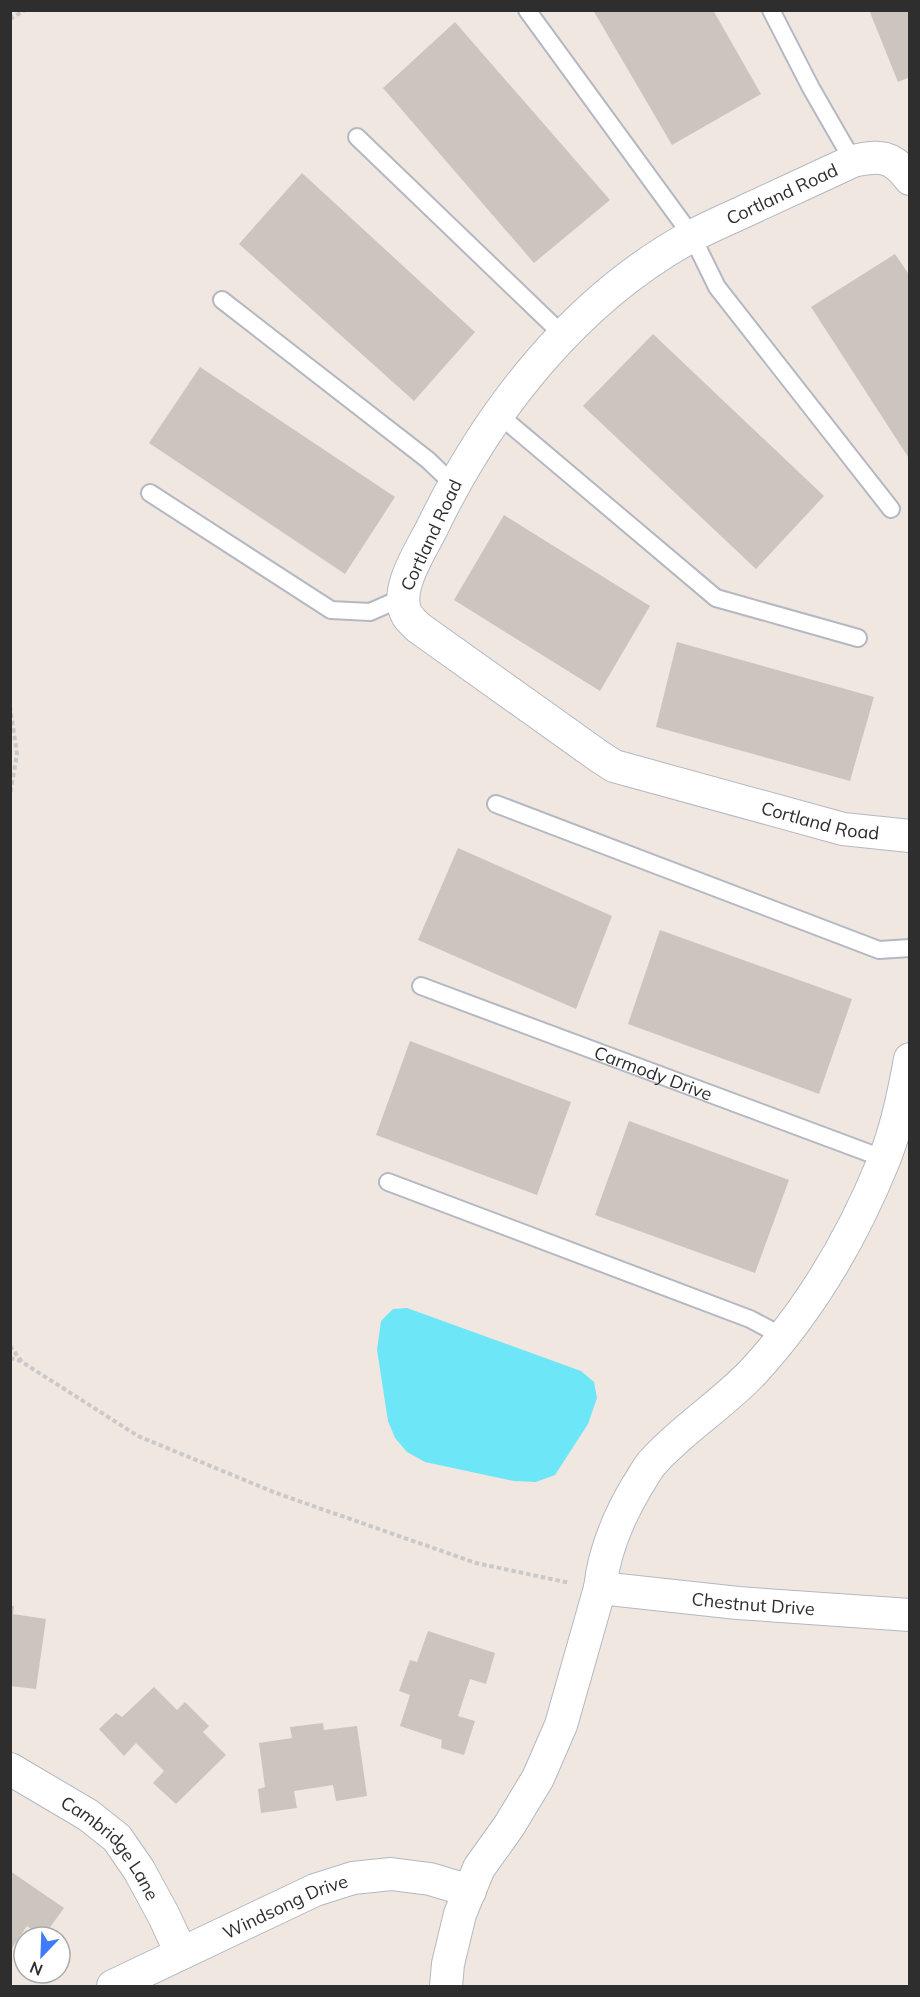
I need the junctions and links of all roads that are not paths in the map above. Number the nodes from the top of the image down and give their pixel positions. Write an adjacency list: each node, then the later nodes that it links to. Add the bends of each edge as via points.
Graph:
1 (527, 10): 6 (lane)
2 (771, 10): 4 (lane)
3 (357, 137): 8 (lane)
4 (853, 161): 5 (street, Cortland Road, via 875,156); 6 (street, Cortland Road)
5 (906, 165)
6 (692, 236): 8 (street, Cortland Road, via 604,297); 12 (lane, via 717,287)
7 (222, 300): 10 (lane, via 428,460)
8 (564, 336): 9 (street, Cortland Road)
9 (498, 414): 10 (street, Cortland Road); 14 (lane, via 716,598)
10 (453, 484): 13 (street, Cortland Road, via 407,579)
11 (150, 493): 13 (lane, via 331,610 370,612)
12 (891, 509)
13 (402, 598): 16 (street, Cortland Road, via 407,615 419,628 614,766 843,829)
14 (858, 638)
15 (496, 804): 17 (lane, via 879,950)
16 (909, 836)
17 (909, 948)
18 (421, 986): 20 (lane, Carmody Drive)
19 (909, 1059): 20 (street)
20 (885, 1159): 22 (street, via 847,1241)
21 (388, 1182): 22 (lane, via 750,1319)
22 (782, 1336): 23 (street, via 752,1372 651,1464 622,1512 602,1565)
23 (600, 1588): 24 (street, Chestnut Drive); 26 (street, via 561,1725 538,1778 479,1868)
24 (909, 1615)
25 (10, 1769): 27 (street, Cambridge Lane, via 88,1815 117,1838 139,1870)
26 (470, 1891): 27 (street, Windsong Drive, via 420,1877 390,1874 353,1878 315,1890); 29 (street, via 460,1914)
27 (181, 1953): 28 (street, Windsong Drive)
28 (113, 1986)
29 (446, 1986)

